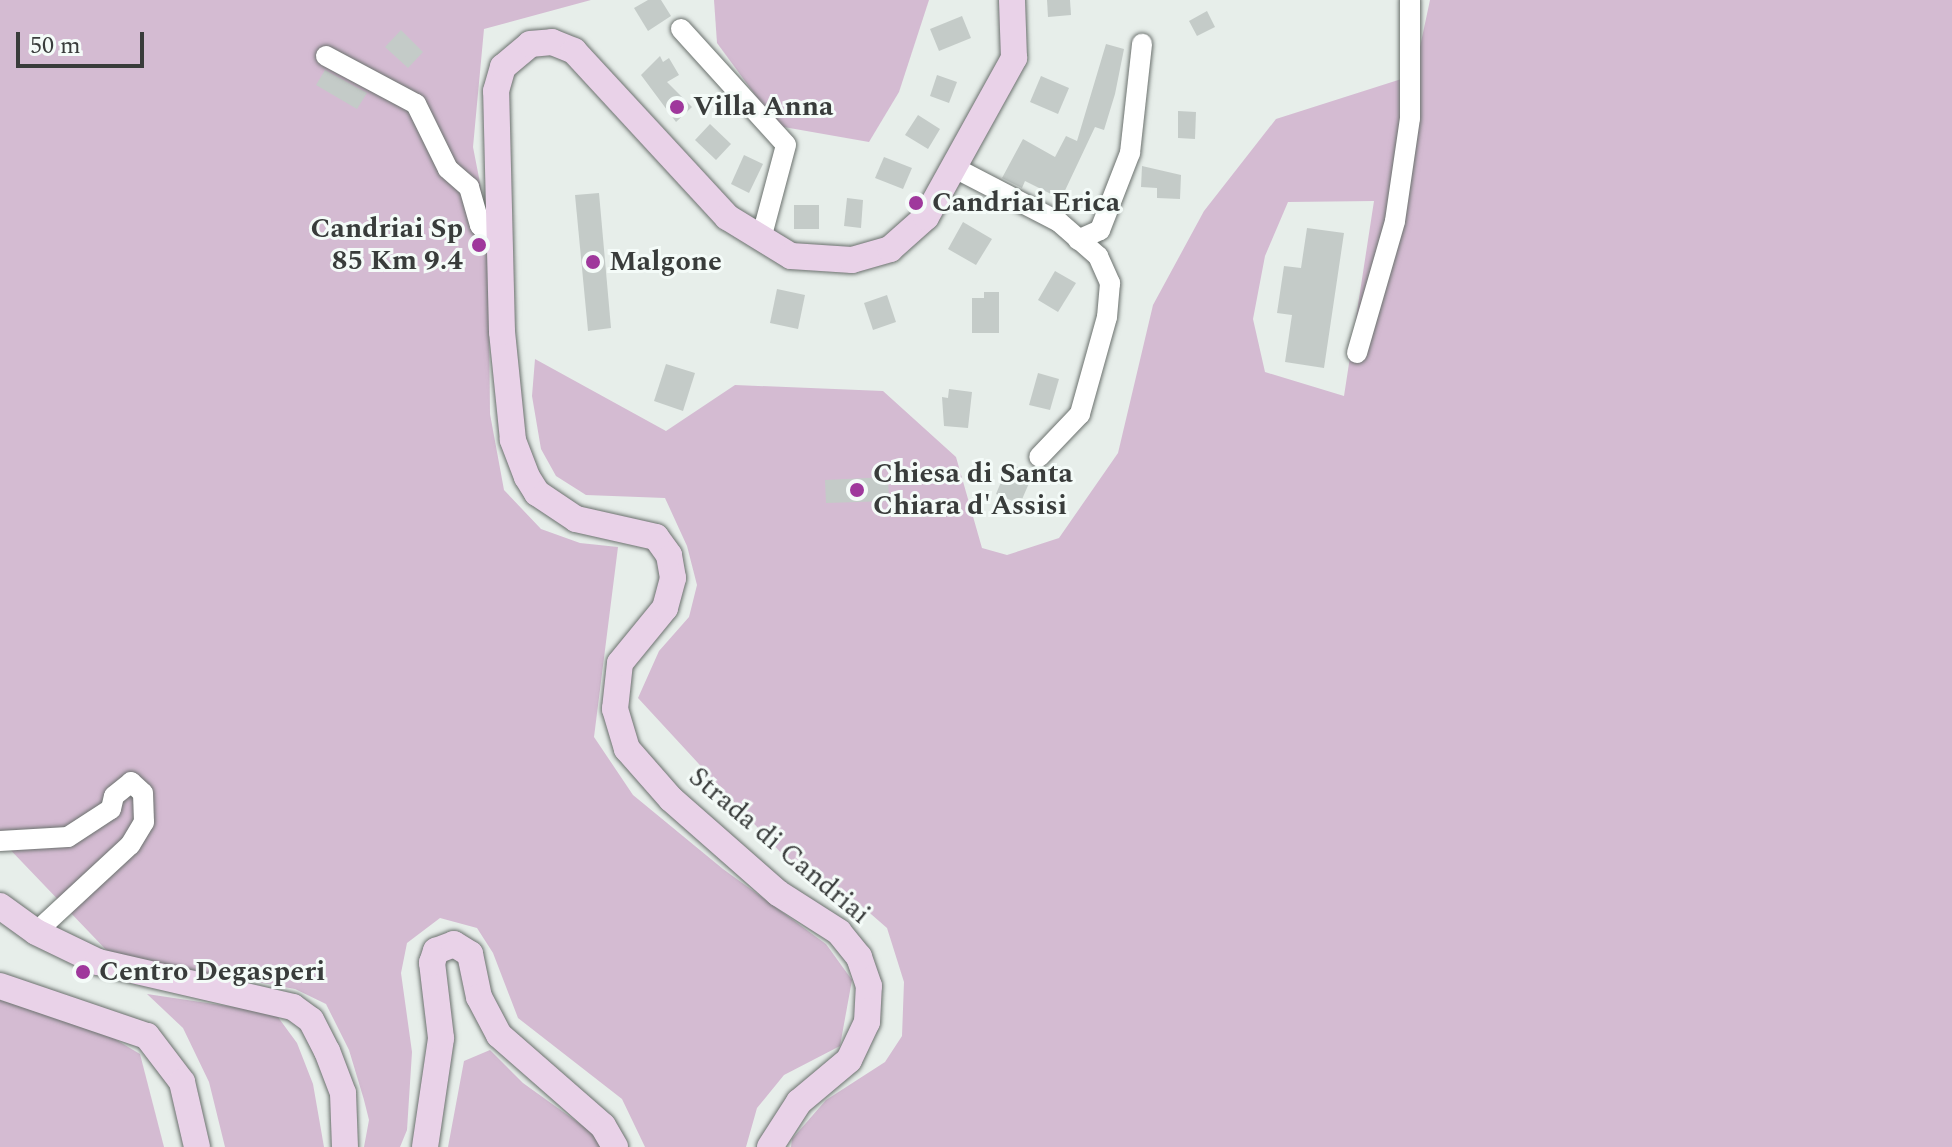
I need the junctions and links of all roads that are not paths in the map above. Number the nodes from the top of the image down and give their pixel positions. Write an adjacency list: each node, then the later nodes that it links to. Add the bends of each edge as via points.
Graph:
1 (1012, 0): 6 (main road, Strada di Candriai, via 1014,58)
2 (1410, 0): 10 (street, via 1410,118 1395,221)
3 (681, 29): 7 (street, via 786,145)
4 (1142, 44): 8 (street, via 1130,153 1100,230)
5 (326, 56): 9 (street, via 416,104 448,169 469,187 480,225)
6 (955, 168): 7 (main road, Strada di Candriai, via 906,239 872,256 810,260); 8 (street, via 1038,209)
7 (761, 239): 9 (main road, Strada di Candriai, via 727,217 574,51 552,42 530,44 516,53 503,67 496,91)
8 (1078, 240): 11 (street, via 1098,256 1110,283 1107,317 1080,414)
9 (501, 251): 20 (main road, Strada di Candriai, via 502,332 512,425 527,477 537,493 576,519 656,537 669,555 673,578 665,608 620,663 615,709 627,749 671,799 778,893 839,932 859,957 869,986 867,1022 849,1060 799,1102)
10 (1357, 353)
11 (1039, 457)
12 (0, 841): 14 (street, via 68,837 111,809 114,796 131,782 143,793 144,822 130,845)
13 (0, 906): 14 (main road)
14 (36, 932): 17 (main road, via 98,962 293,1007 311,1020 343,1093)
15 (0, 986): 16 (main road, via 147,1036 182,1082)
16 (197, 1147)
17 (345, 1147)
18 (425, 1147): 19 (main road, via 441,1038 432,963 436,951 454,944 470,954 479,997 499,1035 603,1126)
19 (615, 1147)
20 (770, 1147)

